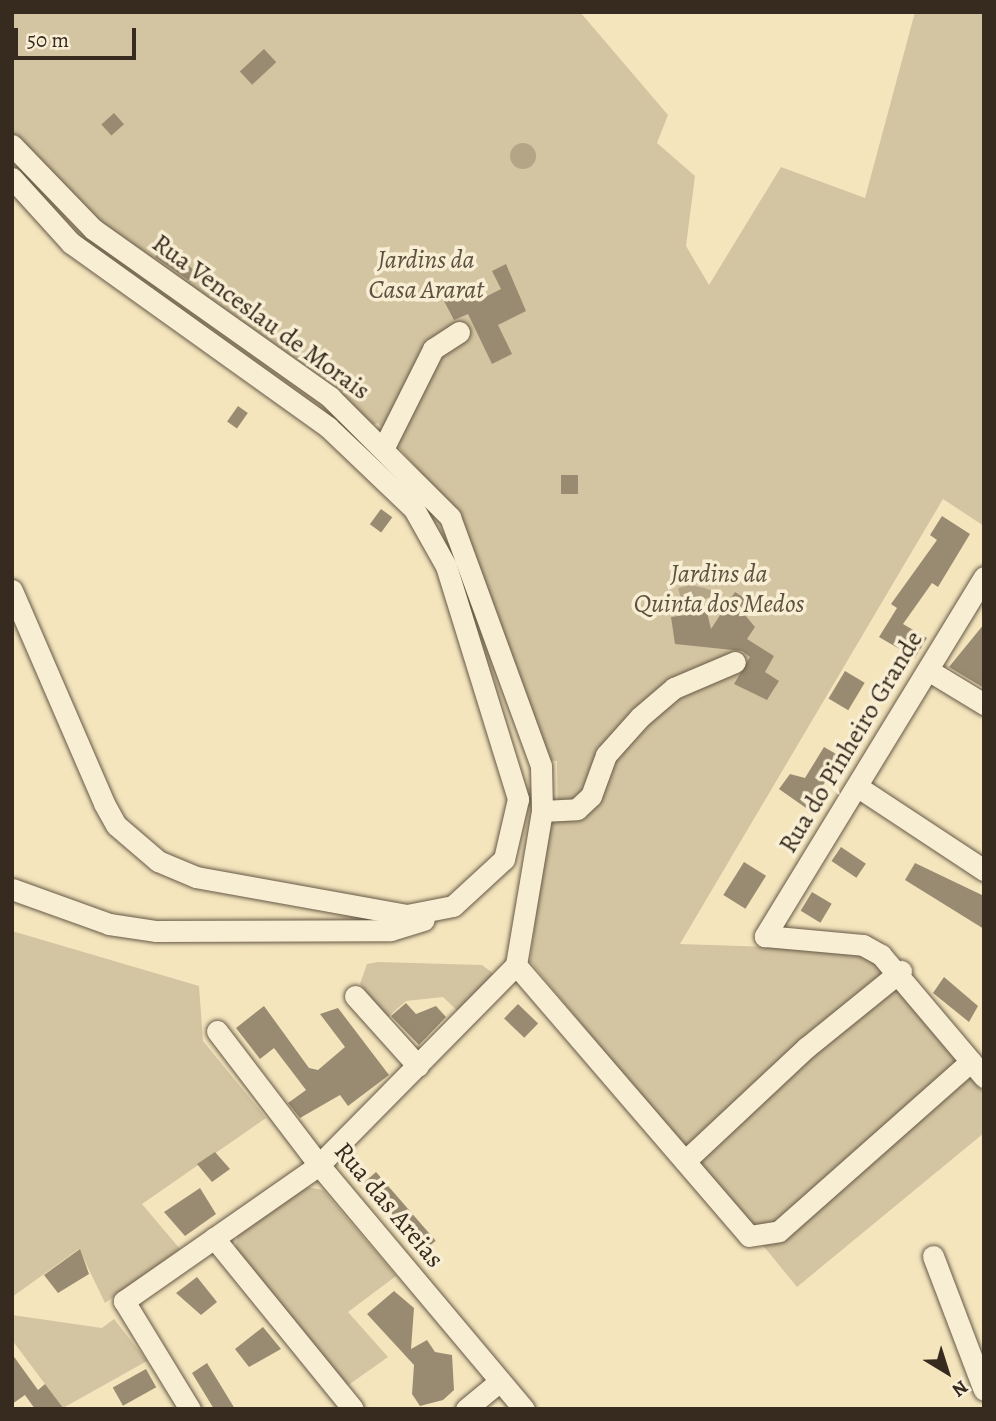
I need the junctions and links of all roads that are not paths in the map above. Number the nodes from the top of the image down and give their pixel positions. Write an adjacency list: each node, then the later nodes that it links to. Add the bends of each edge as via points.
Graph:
1 (12, 145): 4 (street, Rua Venceslau de Morais, via 93,229 330,397)
2 (12, 178): 15 (street, via 71,243 328,427 414,509 446,566 518,799 504,859 471,895)
3 (459, 332): 4 (street, via 433,349)
4 (384, 447): 12 (street, Rua Venceslau de Morais, via 450,517 541,766)
5 (984, 577): 9 (street, Rua do Pinheiro Grande)
6 (12, 590): 7 (street)
7 (20, 625): 15 (street, via 116,825 158,861 196,877 295,897 407,915)
8 (735, 662): 12 (street, via 674,688 640,717 606,755 590,796 577,809)
9 (928, 670): 10 (street); 11 (street, Rua do Pinheiro Grande)
10 (984, 704)
11 (858, 787): 13 (street); 17 (street, Rua do Pinheiro Grande, via 765,936 863,945)
12 (542, 811): 16 (street, Rua Venceslau de Morais)
13 (984, 870)
14 (12, 889): 15 (street, via 109,924 156,931 391,930)
15 (436, 911)
16 (516, 965): 20 (street); 22 (street)
17 (901, 971): 21 (street); 22 (street, via 807,1046)
18 (355, 996): 20 (street)
19 (217, 1031): 23 (street, Rua das Areias)
20 (418, 1066): 23 (street)
21 (977, 1069): 22 (street, via 779,1231 749,1236)
22 (685, 1161)
23 (319, 1165): 24 (street); 26 (street, Rua das Areias)
24 (214, 1238): 28 (street, via 124,1301); 29 (street)
25 (933, 1256): 27 (street)
26 (500, 1381): 30 (street); 31 (street, Rua das Areias)
27 (984, 1390)
28 (190, 1409)
29 (353, 1409)
30 (466, 1409)
31 (524, 1409)

